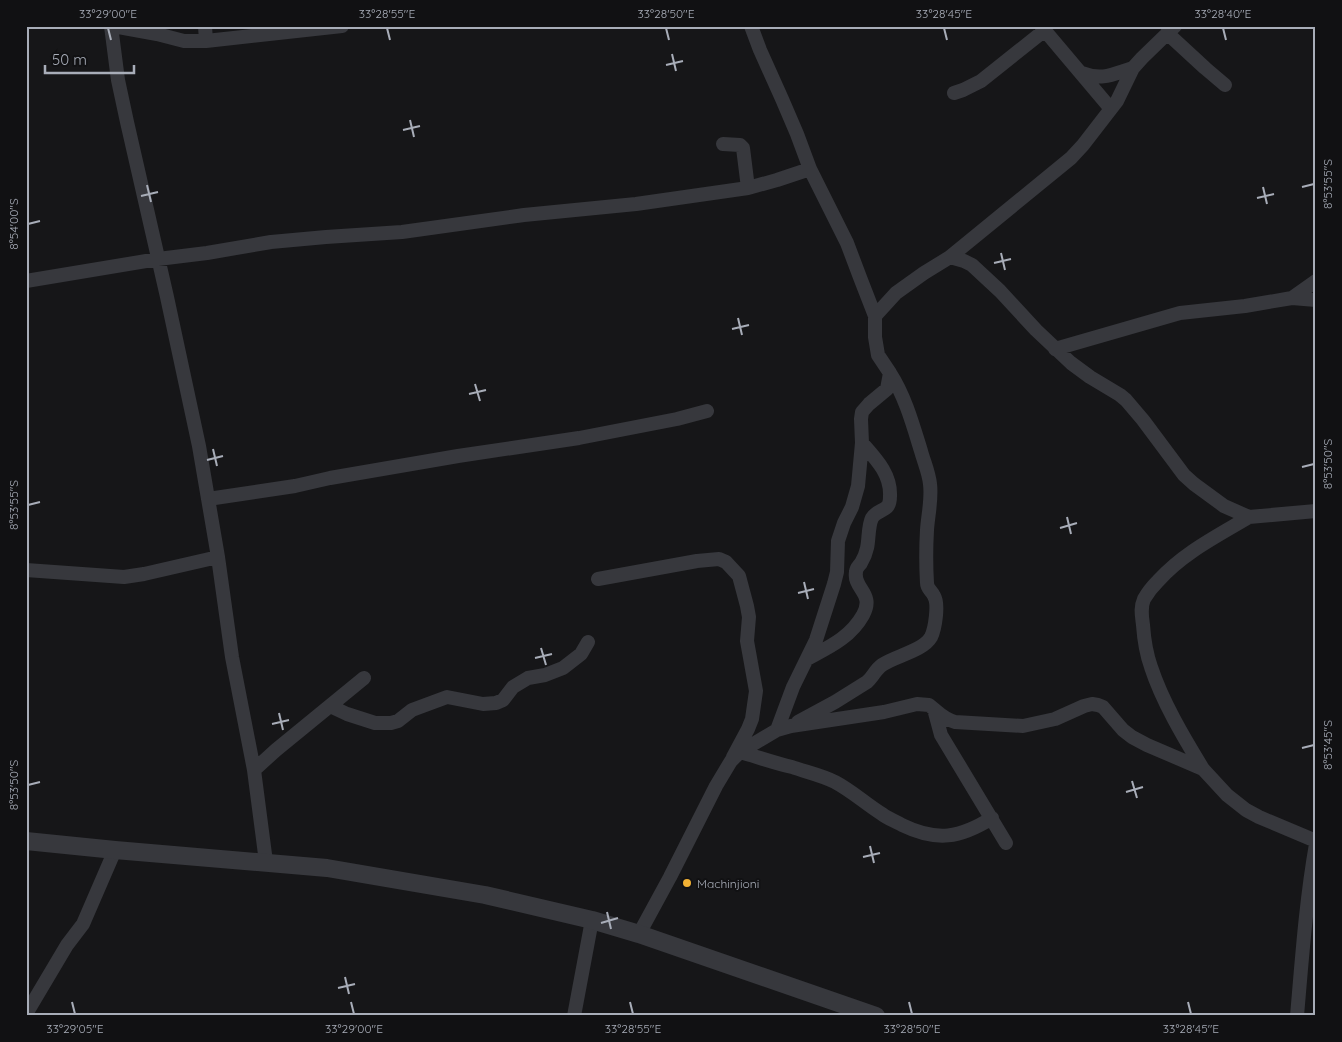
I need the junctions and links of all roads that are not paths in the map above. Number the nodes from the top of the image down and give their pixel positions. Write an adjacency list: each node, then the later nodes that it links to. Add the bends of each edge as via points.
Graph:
1 (112, 26): 9 (street); 20 (street, via 118,80)
2 (205, 26): 10 (street)
3 (335, 26): 4 (street); 7 (street)
4 (342, 26)
5 (751, 26): 17 (street)
6 (1043, 28): 12 (street); 14 (street, via 981,81)
7 (298, 29): 10 (street)
8 (1171, 30): 11 (street); 13 (street)
9 (172, 32): 10 (street, via 184,41)
10 (206, 41)
11 (1133, 68): 12 (street, via 1097,78); 15 (street)
12 (1082, 73): 15 (street)
13 (1225, 85)
14 (954, 93)
15 (1111, 110): 19 (street, via 1071,158)
16 (723, 144): 18 (street, via 743,148)
17 (810, 169): 18 (street); 25 (street, via 847,243)
18 (748, 188): 20 (street, via 402,232 271,242)
19 (950, 257): 25 (street, via 896,293); 26 (street, via 972,265)
20 (158, 259): 21 (street); 30 (street)
21 (26, 281)
22 (1316, 281): 23 (street)
23 (1292, 298): 24 (street); 26 (street, via 1180,313)
24 (1316, 300)
25 (875, 316): 27 (street, via 878,355)
26 (1056, 349): 32 (street, via 1090,377 1126,400 1194,484 1224,506)
27 (890, 373): 29 (street, via 887,388 862,412); 41 (street, via 909,415 930,484 927,585 936,601 934,628 926,643 882,665 868,682)
28 (707, 411): 30 (street, via 667,422 579,438)
29 (862, 443): 37 (street, via 858,486 838,541 837,572 816,640); 37 (street, via 884,469 890,492 887,508 872,518 867,549 856,569 855,575 867,604 864,614 848,635)
30 (208, 499): 33 (street)
31 (1316, 511): 32 (street)
32 (1249, 517): 43 (street, via 1174,564 1151,588 1142,605 1145,641 1156,680)
33 (218, 557): 34 (street, via 124,577); 44 (street, via 232,657)
34 (26, 570)
35 (598, 579): 42 (street, via 719,559 739,576 749,617 747,641 756,691 752,718)
36 (588, 642): 39 (street, via 580,654 563,668 528,678 496,703 447,698 412,710 391,723 375,723)
37 (806, 660): 41 (street, via 793,687)
38 (364, 678): 39 (street)
39 (330, 706): 44 (street)
40 (934, 709): 41 (street, via 917,704); 43 (street, via 954,722 1023,726 1055,719 1084,706 1098,705 1132,737); 45 (street, via 941,735)
41 (784, 728): 42 (street)
42 (736, 756): 45 (street, via 812,773 834,782 883,815 929,835 961,833); 53 (street, via 716,786)
43 (1203, 769): 47 (street, via 1227,796 1246,810)
44 (254, 770): 50 (street)
45 (992, 818): 48 (street)
46 (26, 842): 49 (street)
47 (1316, 842): 52 (street, via 1311,870)
48 (1006, 843)
49 (115, 850): 50 (street); 54 (street, via 83,924)
50 (266, 862): 51 (street, via 327,868 485,895)
51 (592, 920): 53 (street); 55 (street)
52 (1310, 928): 57 (street)
53 (639, 934): 56 (street)
54 (26, 1014)
55 (574, 1016)
56 (876, 1016)
57 (1297, 1016)

